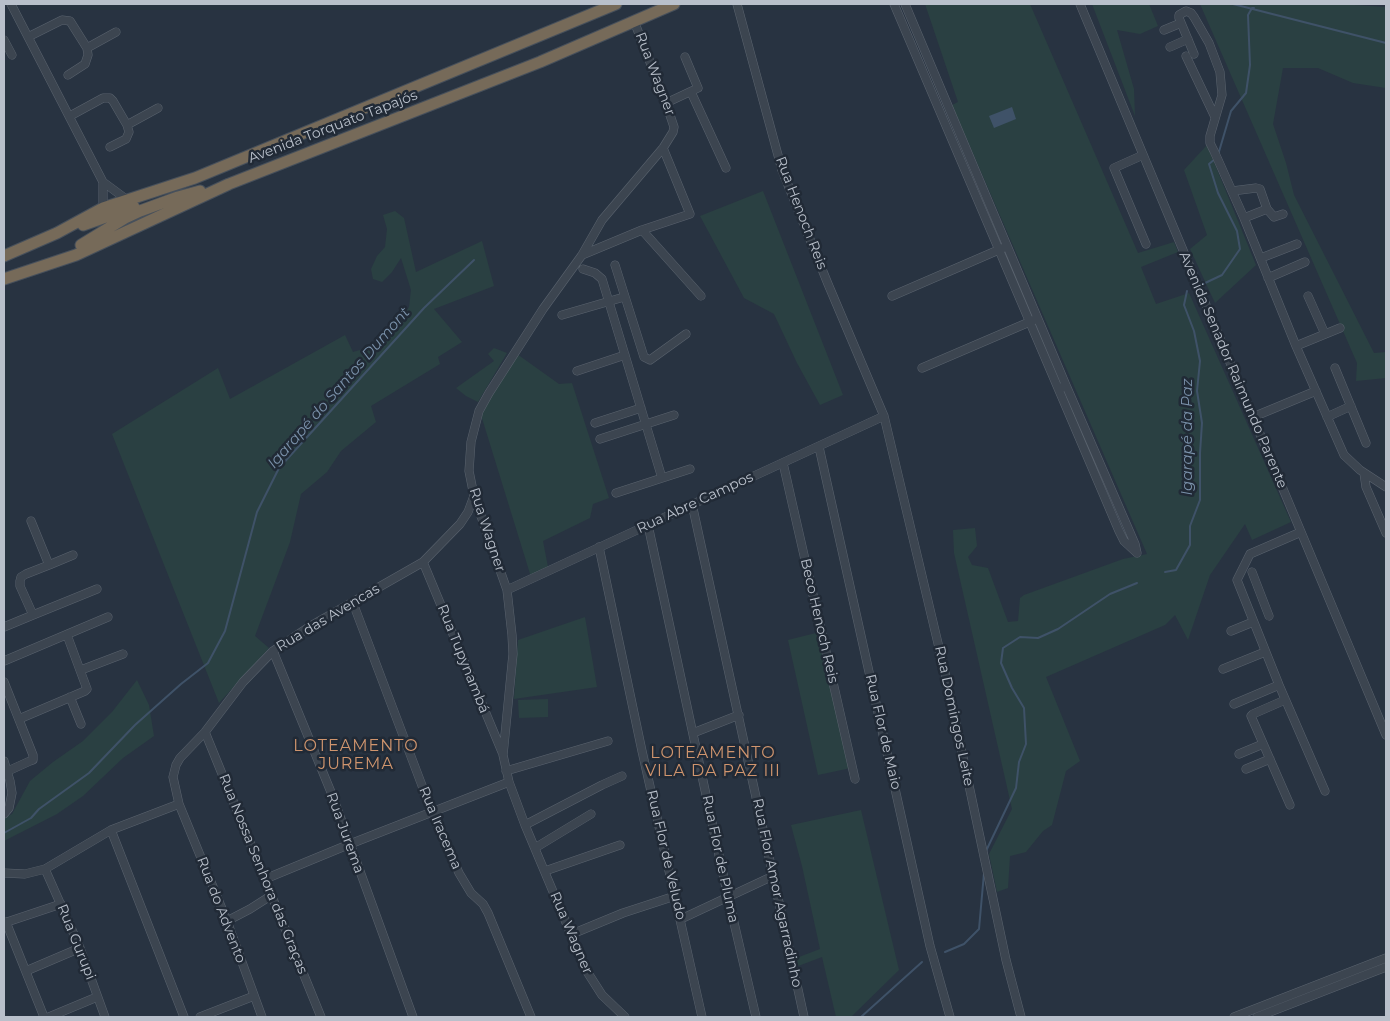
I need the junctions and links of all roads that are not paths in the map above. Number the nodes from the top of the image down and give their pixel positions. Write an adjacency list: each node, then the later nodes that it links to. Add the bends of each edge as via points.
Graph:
1 (11, 4): 12 (street)
2 (616, 4): 34 (highway, Avenida Torquato Tapajós)
3 (674, 4): 8 (highway, Avenida Torquato Tapajós)
4 (737, 4): 75 (street, Rua Henoch Reis, via 782,170)
5 (894, 4): 20 (street)
6 (905, 4): 19 (street)
7 (1080, 4): 32 (street, Avenida Senador Raimundo Parente)
8 (634, 21): 23 (street, Rua Wagner); 55 (highway, Avenida Torquato Tapajós, via 540,62 229,184 76,255)
9 (1181, 23): 10 (street); 13 (street); 26 (street, via 1181,13 1191,13 1209,43 1220,72 1222,95)
10 (1164, 30)
11 (116, 32): 16 (street)
12 (28, 37): 16 (street, via 66,20); 25 (street)
13 (1188, 39): 15 (street); 26 (street, via 1190,55)
14 (4, 40): 17 (street)
15 (1170, 47)
16 (87, 48): 21 (street, via 87,61)
17 (12, 55)
18 (685, 57): 22 (street, via 698,88)
19 (932, 67): 20 (street); 28 (street)
20 (923, 71): 31 (street)
21 (68, 75)
22 (691, 92): 23 (street); 33 (street)
23 (666, 103): 30 (street, Rua Wagner, via 674,127)
24 (158, 108): 27 (street)
25 (70, 116): 27 (street, via 106,98 113,101); 35 (street)
26 (1215, 117): 36 (street, via 1210,143)
27 (127, 125): 29 (street, via 128,137)
28 (965, 144): 31 (street); 46 (street)
29 (110, 147)
30 (663, 148): 42 (street, via 690,214); 48 (street, Rua Wagner, via 602,220)
31 (956, 148): 47 (street)
32 (1143, 155): 44 (street, via 1114,168); 76 (street, Avenida Senador Raimundo Parente)
33 (726, 168)
34 (194, 178): 37 (highway, Avenida Torquato Tapajós); 43 (highway, via 148,202)
35 (103, 182): 37 (street); 38 (street)
36 (1232, 191): 39 (street, via 1260,189); 41 (street)
37 (126, 199): 38 (highway, Avenida Torquato Tapajós)
38 (103, 208): 43 (highway, Avenida Torquato Tapajós)
39 (1268, 209): 40 (street, via 1274,217); 41 (street)
40 (1283, 214)
41 (1244, 218): 50 (street)
42 (642, 230): 48 (street); 56 (street)
43 (58, 232): 49 (highway, Avenida Torquato Tapajós)
44 (1146, 244)
45 (1297, 244): 50 (street)
46 (1008, 246): 47 (street); 62 (street)
47 (999, 250): 57 (street); 62 (street)
48 (582, 255): 89 (street, Rua Wagner, via 519,345 479,411 471,442 469,470)
49 (4, 256)
50 (1261, 258): 54 (street)
51 (1305, 262): 54 (street)
52 (615, 266): 59 (street)
53 (582, 269): 60 (street, via 602,278)
54 (1268, 278): 66 (street)
55 (4, 279)
56 (701, 296)
57 (892, 296)
58 (1308, 296): 65 (street)
59 (624, 297): 60 (street); 64 (street, via 646,359 650,360)
60 (608, 302): 61 (street); 67 (street)
61 (562, 315)
62 (1034, 320): 68 (street); 96 (street, via 1119,531)
63 (1340, 328): 65 (street)
64 (686, 334)
65 (1325, 334): 66 (street)
66 (1296, 346): 71 (street)
67 (625, 355): 70 (street); 73 (street)
68 (922, 368)
69 (1335, 368): 72 (street)
70 (576, 371)
71 (1316, 391): 76 (street); 77 (street)
72 (1351, 406): 77 (street); 81 (street)
73 (641, 408): 78 (street); 79 (street)
74 (674, 416): 79 (street)
75 (884, 416): 82 (street, Rua Abre Campos); 186 (street, Rua Domingos Leite)
76 (1253, 417): 93 (street, Avenida Senador Raimundo Parente)
77 (1327, 417): 85 (street, via 1344,455)
78 (595, 423)
79 (646, 424): 80 (street); 86 (street)
80 (600, 439)
81 (1366, 443)
82 (819, 446): 83 (street, Rua Abre Campos); 185 (street, Rua Flor de Maio, via 930,946)
83 (783, 463): 90 (street, Rua Abre Campos); 140 (street, Beco Henoch Reis)
84 (690, 469): 86 (street)
85 (1364, 473): 87 (street); 94 (street, via 1366,487)
86 (662, 478): 88 (street)
87 (1386, 487)
88 (616, 493)
89 (474, 496): 98 (street, Rua das Avencas, via 460,524); 103 (street, Rua Wagner)
90 (692, 504): 92 (street, Rua Abre Campos); 124 (street, Rua Flor Amor Agarradinho)
91 (31, 521): 99 (street)
92 (648, 526): 95 (street, Rua Abre Campos); 128 (street, Rua Flor de Pluma)
93 (1301, 532): 104 (street, via 1250,554 1237,580); 129 (street, Avenida Senador Raimundo Parente)
94 (1386, 533)
95 (599, 547): 103 (street, Rua Abre Campos); 159 (street, Rua Flor de Veludo)
96 (1137, 553)
97 (72, 555): 99 (street)
98 (423, 562): 105 (street, Rua das Avencas); 133 (street, Rua Tupynambá)
99 (49, 564): 106 (street, via 21,577 20,586)
100 (1252, 572): 101 (street)
101 (1257, 584): 104 (street); 107 (street)
102 (97, 589): 106 (street)
103 (507, 590): 133 (street, Rua Wagner, via 513,654)
104 (1241, 591): 109 (street)
105 (353, 603): 113 (street, Rua das Avencas); 145 (street, Rua Iracema)
106 (33, 615): 110 (street)
107 (1269, 616)
108 (108, 617): 112 (street)
109 (1253, 622): 111 (street); 114 (street)
110 (4, 627)
111 (1231, 631)
112 (67, 635): 116 (street); 118 (street)
113 (273, 651): 127 (street, Rua das Avencas, via 243,682); 150 (street, Rua Jurema)
114 (1265, 652): 117 (street); 120 (street)
115 (123, 654): 118 (street)
116 (4, 661)
117 (1223, 669)
118 (81, 670): 121 (street, via 88,689)
119 (4, 682): 125 (street)
120 (1279, 685): 122 (street); 123 (street)
121 (70, 697): 125 (street); 126 (street)
122 (1285, 700): 131 (street, via 1252,715); 142 (street)
123 (1234, 704)
124 (739, 715): 128 (street); 156 (street, Rua Flor Amor Agarradinho)
125 (19, 719): 137 (street, via 33,760)
126 (81, 724)
127 (205, 732): 143 (street, Rua das Avencas, via 176,765 173,777); 157 (street, Rua Nossa Senhora das Graças)
128 (693, 733): 160 (street, Rua Flor de Pluma)
129 (1386, 735)
130 (608, 741): 138 (street)
131 (1263, 744): 132 (street); 134 (street)
132 (1239, 754)
133 (503, 755): 138 (street, Rua Wagner)
134 (1270, 759): 136 (street); 144 (street)
135 (4, 761): 137 (street)
136 (1246, 769)
137 (8, 771): 146 (street, via 12,793 9,808)
138 (506, 771): 141 (street, Rua Wagner)
139 (622, 776): 148 (street)
140 (855, 779)
141 (509, 782): 145 (street); 148 (street, Rua Wagner)
142 (1325, 791)
143 (179, 804): 149 (street); 163 (street, Rua do Advento)
144 (1290, 805)
145 (432, 812): 150 (street); 180 (street, Rua Iracema, via 459,873 488,913)
146 (4, 814)
147 (591, 814): 152 (street)
148 (525, 825): 152 (street, Rua Wagner)
149 (111, 830): 153 (street); 175 (street)
150 (350, 844): 157 (street); 179 (street, Rua Jurema)
151 (620, 845): 154 (street)
152 (535, 848): 154 (street, Rua Wagner)
153 (45, 868): 155 (street, via 25,874); 161 (street, Rua Gurupi)
154 (545, 871): 165 (street, Rua Wagner)
155 (4, 873)
156 (773, 876): 160 (street); 184 (street, Rua Flor Amor Agarradinho)
157 (265, 879): 158 (street, Rua Nossa Senhora das Graças)
158 (272, 895): 163 (street); 178 (street, Rua Nossa Senhora das Graças)
159 (676, 896): 162 (street, Rua Flor de Veludo); 165 (street)
160 (728, 897): 162 (street); 183 (street, Rua Flor de Pluma)
161 (61, 904): 164 (street); 166 (street, Rua Gurupi)
162 (680, 919): 182 (street, Rua Flor de Veludo)
163 (227, 921): 170 (street, Rua do Advento)
164 (5, 922): 169 (street)
165 (572, 934): 181 (street, Rua Wagner, via 594,985)
166 (80, 948): 169 (street); 171 (street, Rua Gurupi)
167 (1386, 958): 187 (street)
168 (1386, 967): 188 (street)
169 (26, 971): 172 (street)
170 (254, 996): 176 (street); 177 (street, Rua do Advento)
171 (97, 997): 173 (street); 174 (street, Rua Gurupi)
172 (44, 1017)
173 (49, 1017)
174 (105, 1017)
175 (184, 1017)
176 (200, 1017)
177 (262, 1017)
178 (321, 1017)
179 (413, 1017)
180 (532, 1017)
181 (626, 1017)
182 (702, 1017)
183 (756, 1017)
184 (804, 1017)
185 (950, 1017)
186 (1021, 1017)
187 (1234, 1017)
188 (1257, 1017)

